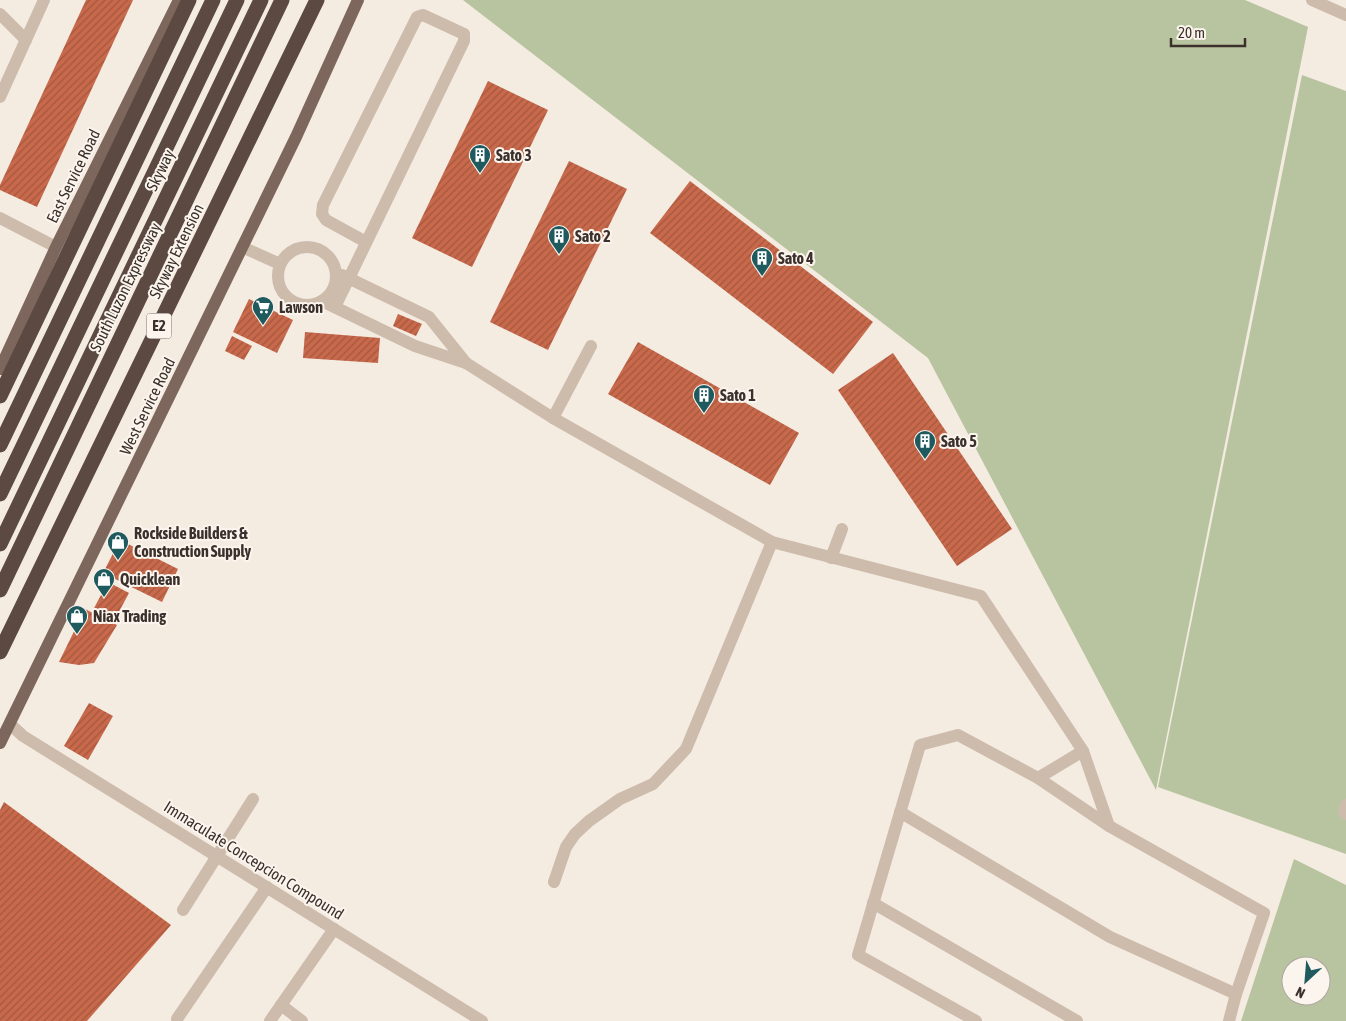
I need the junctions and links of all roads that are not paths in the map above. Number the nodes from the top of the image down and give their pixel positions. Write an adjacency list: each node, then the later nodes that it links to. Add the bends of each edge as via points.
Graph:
1 (44, 0): 13 (street)
2 (179, 0): 17 (main road, East Service Road)
3 (189, 0): 27 (highway)
4 (213, 0): 29 (highway)
5 (238, 0): 30 (highway, Skyway)
6 (261, 0): 33 (highway, Skyway)
7 (282, 0): 35 (highway, South Luzon Expressway / E2)
8 (317, 0): 36 (highway, Skyway Extension / E2)
9 (358, 0): 18 (main road, West Service Road)
10 (1312, 0): 12 (street)
11 (0, 14): 13 (street)
12 (1346, 15)
13 (26, 40): 14 (street)
14 (0, 97)
15 (0, 218): 17 (street)
16 (366, 242): 16 (street, via 465,37 423,15 417,17 323,205 322,214 326,220); 21 (street)
17 (56, 247): 26 (main road, East Service Road)
18 (242, 247): 19 (street); 37 (main road, West Service Road)
19 (280, 264): 20 (street, via 292,250 311,247 328,256); 22 (street, via 278,280 284,295 298,304 314,305)
20 (336, 272): 21 (street); 22 (street, via 334,289)
21 (349, 278): 23 (street); 25 (street, via 429,317)
22 (322, 301): 23 (street)
23 (335, 307): 25 (street, via 415,346)
24 (591, 346): 28 (street)
25 (466, 363): 28 (street)
26 (0, 368)
27 (0, 396)
28 (553, 418): 32 (street)
29 (0, 445)
30 (0, 494)
31 (842, 529): 34 (street)
32 (772, 542): 34 (street); 47 (street, via 686,749 653,784 620,799 575,834 566,847)
33 (0, 544)
34 (831, 558): 39 (street, via 981,596)
35 (0, 590)
36 (0, 652)
37 (10, 724): 38 (main road, West Service Road); 46 (street, Immaculate Concepcion Compound, via 23,736)
38 (0, 743)
39 (1083, 751): 40 (street); 45 (street)
40 (1038, 778): 43 (street, via 958,735 920,745); 45 (street)
41 (253, 798): 46 (street)
42 (1346, 805): 44 (street)
43 (900, 812): 49 (street); 52 (street, via 1110,937)
44 (1346, 814)
45 (1109, 826): 52 (street, via 1264,913)
46 (217, 856): 48 (street, Immaculate Concepcion Compound); 50 (street)
47 (554, 882)
48 (267, 887): 51 (street, Immaculate Concepcion Compound); 54 (street)
49 (873, 903): 58 (street, via 858,955); 59 (street)
50 (183, 910)
51 (334, 929): 53 (street); 57 (street, Immaculate Concepcion Compound)
52 (1236, 994): 60 (street)
53 (281, 1005): 55 (street); 56 (street)
54 (177, 1019)
55 (270, 1021)
56 (302, 1021)
57 (482, 1021)
58 (976, 1021)
59 (1077, 1021)
60 (1229, 1021)

